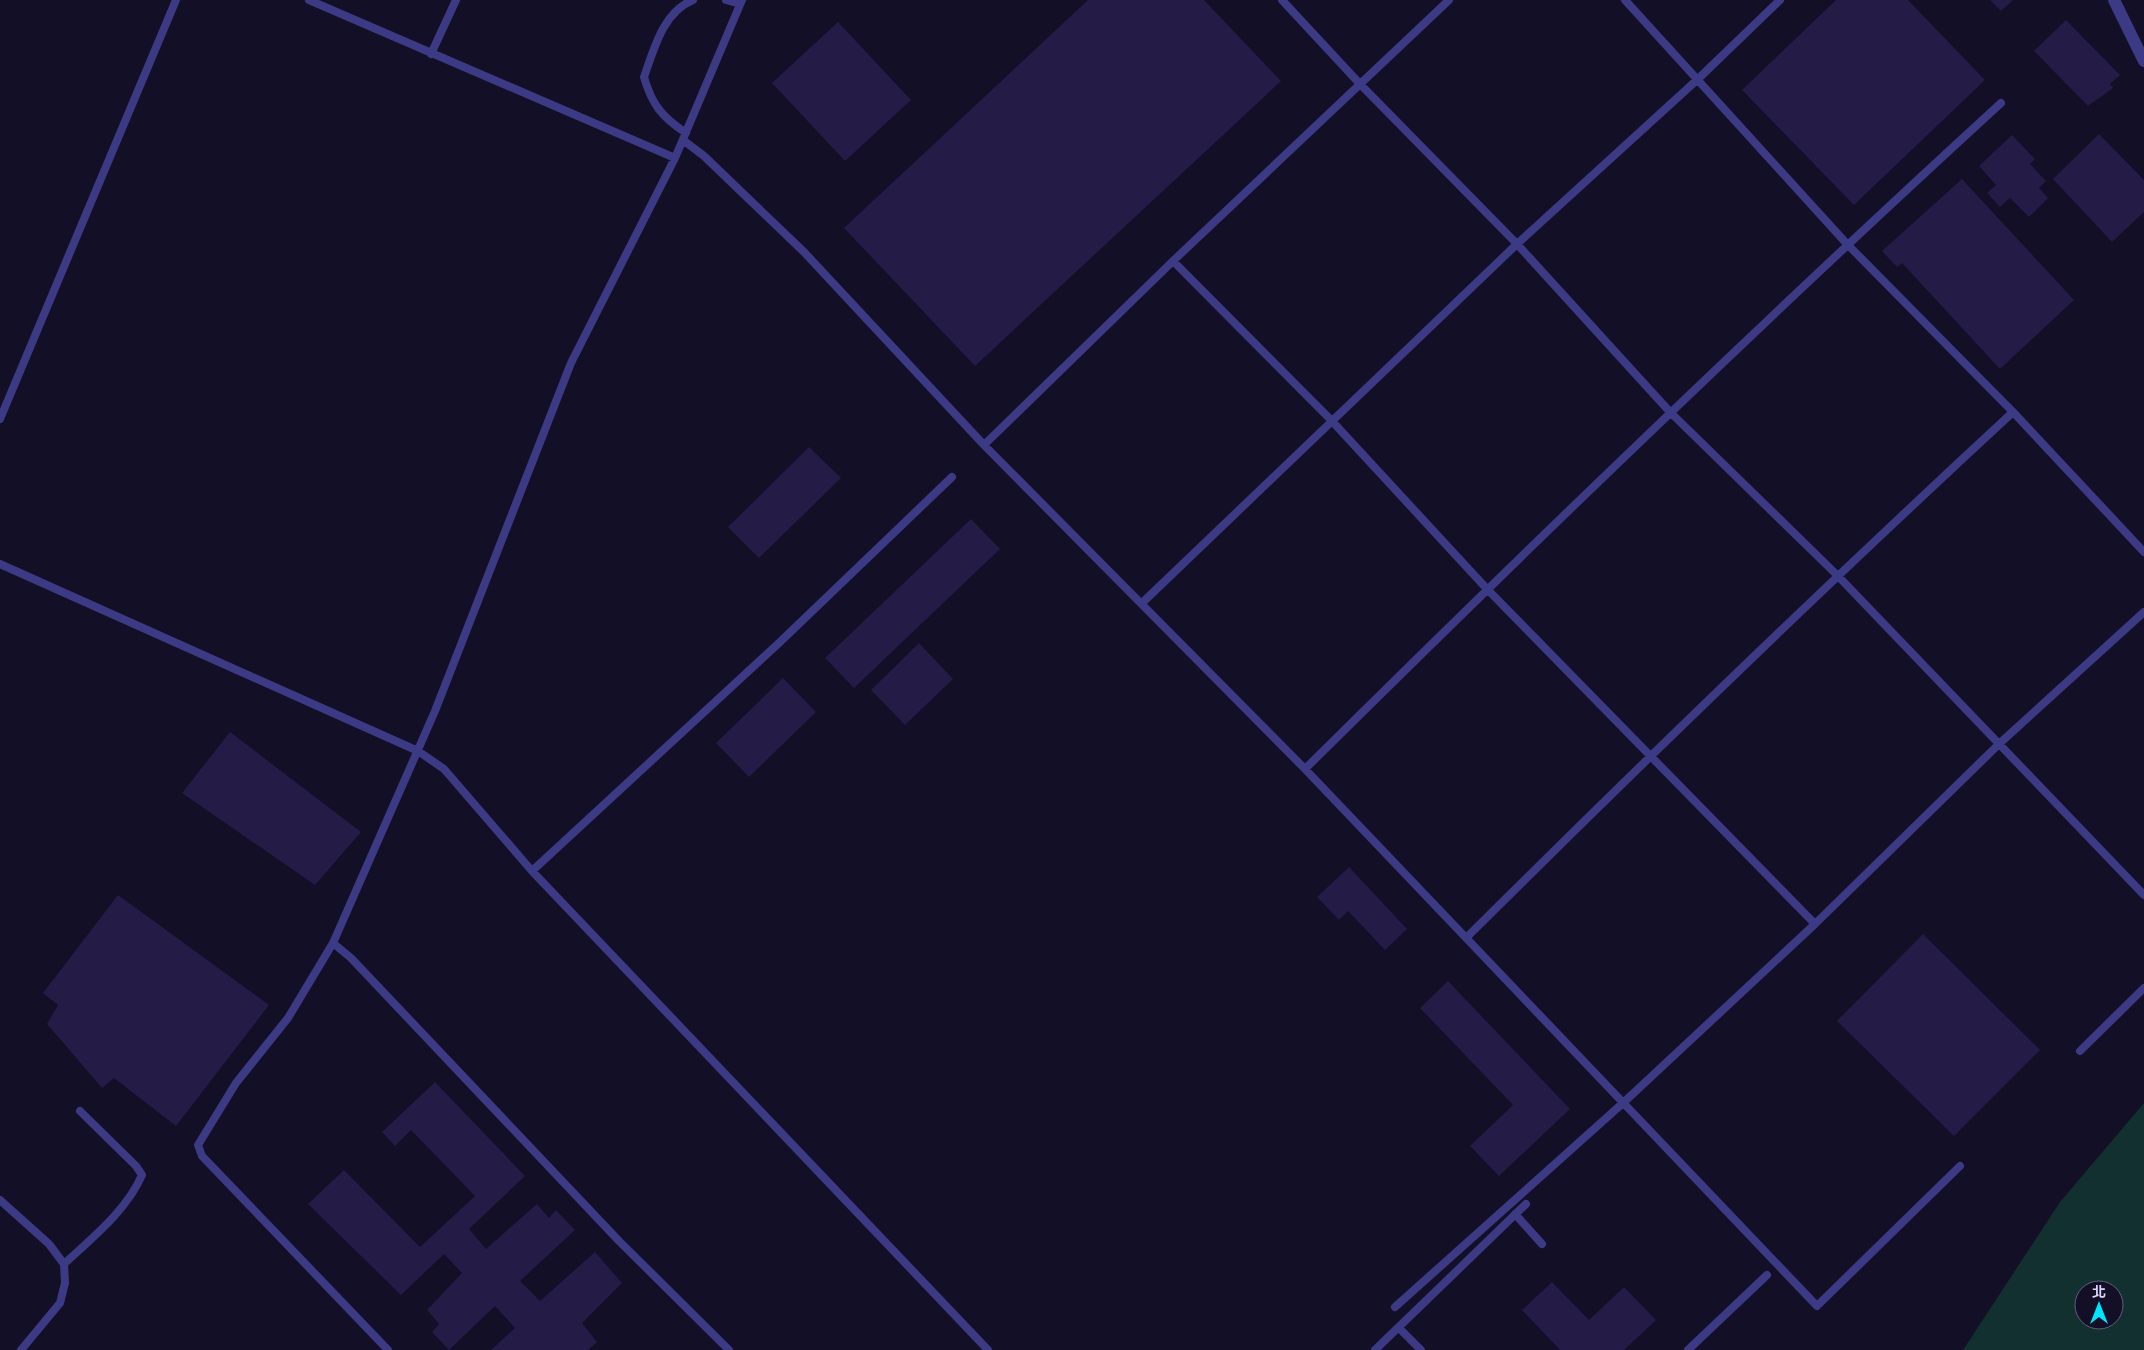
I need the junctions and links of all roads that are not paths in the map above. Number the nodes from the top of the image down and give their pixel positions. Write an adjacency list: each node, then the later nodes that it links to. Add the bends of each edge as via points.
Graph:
1 (176, 0): 24 (lane)
2 (309, 0): 12 (lane)
3 (456, 0): 12 (lane)
4 (693, 0): 17 (lane, via 685,3 665,24 644,77 651,99)
5 (726, 0): 11 (lane)
6 (1282, 0): 15 (lane)
7 (1448, 0): 15 (lane)
8 (1625, 0): 14 (lane)
9 (1780, 0): 14 (lane)
10 (2114, 0): 13 (street)
11 (741, 2): 17 (lane)
12 (431, 54): 18 (lane)
13 (2144, 61)
14 (1698, 79): 19 (lane); 20 (lane)
15 (1360, 84): 19 (lane); 21 (lane)
16 (2001, 103): 20 (lane)
17 (684, 136): 18 (lane); 26 (lane, via 804,252)
18 (675, 158): 35 (lane, via 571,363)
19 (1517, 244): 22 (lane); 25 (lane)
20 (1848, 244): 22 (lane); 23 (lane)
21 (1173, 261): 25 (lane); 26 (lane)
22 (1670, 412): 30 (lane); 31 (lane)
23 (2013, 412): 28 (lane); 30 (lane)
24 (0, 419)
25 (1332, 420): 31 (lane); 32 (lane)
26 (984, 445): 32 (lane)
27 (952, 477): 38 (lane, via 780,642)
28 (2144, 552)
29 (0, 564): 35 (lane)
30 (1836, 575): 34 (lane); 36 (lane)
31 (1487, 589): 36 (lane); 37 (lane)
32 (1142, 603): 37 (lane)
33 (2144, 612): 34 (lane)
34 (1999, 744): 39 (lane); 40 (lane)
35 (418, 750): 38 (lane, via 444,769); 42 (lane)
36 (1650, 755): 40 (lane); 41 (lane)
37 (1304, 769): 41 (lane)
38 (532, 870): 59 (lane)
39 (2144, 895)
40 (1815, 924): 45 (lane)
41 (1466, 938): 45 (lane)
42 (333, 943): 57 (lane, via 288,1018 236,1083 198,1145 202,1156); 58 (lane, via 351,958 619,1241)
43 (2144, 988): 44 (lane)
44 (2080, 1051)
45 (1623, 1103): 47 (lane, via 1817,1306); 54 (lane)
46 (80, 1111): 52 (lane, via 142,1175 104,1227)
47 (1960, 1166)
48 (0, 1200): 52 (lane, via 49,1244)
49 (1526, 1204): 50 (lane)
50 (1515, 1214): 51 (lane); 55 (lane)
51 (1542, 1244)
52 (64, 1264): 56 (lane, via 60,1303)
53 (1767, 1275): 62 (lane)
54 (1395, 1307)
55 (1399, 1328): 60 (lane); 61 (lane)
56 (21, 1350)
57 (388, 1350)
58 (730, 1350)
59 (988, 1350)
60 (1376, 1350)
61 (1421, 1350)
62 (1688, 1350)

